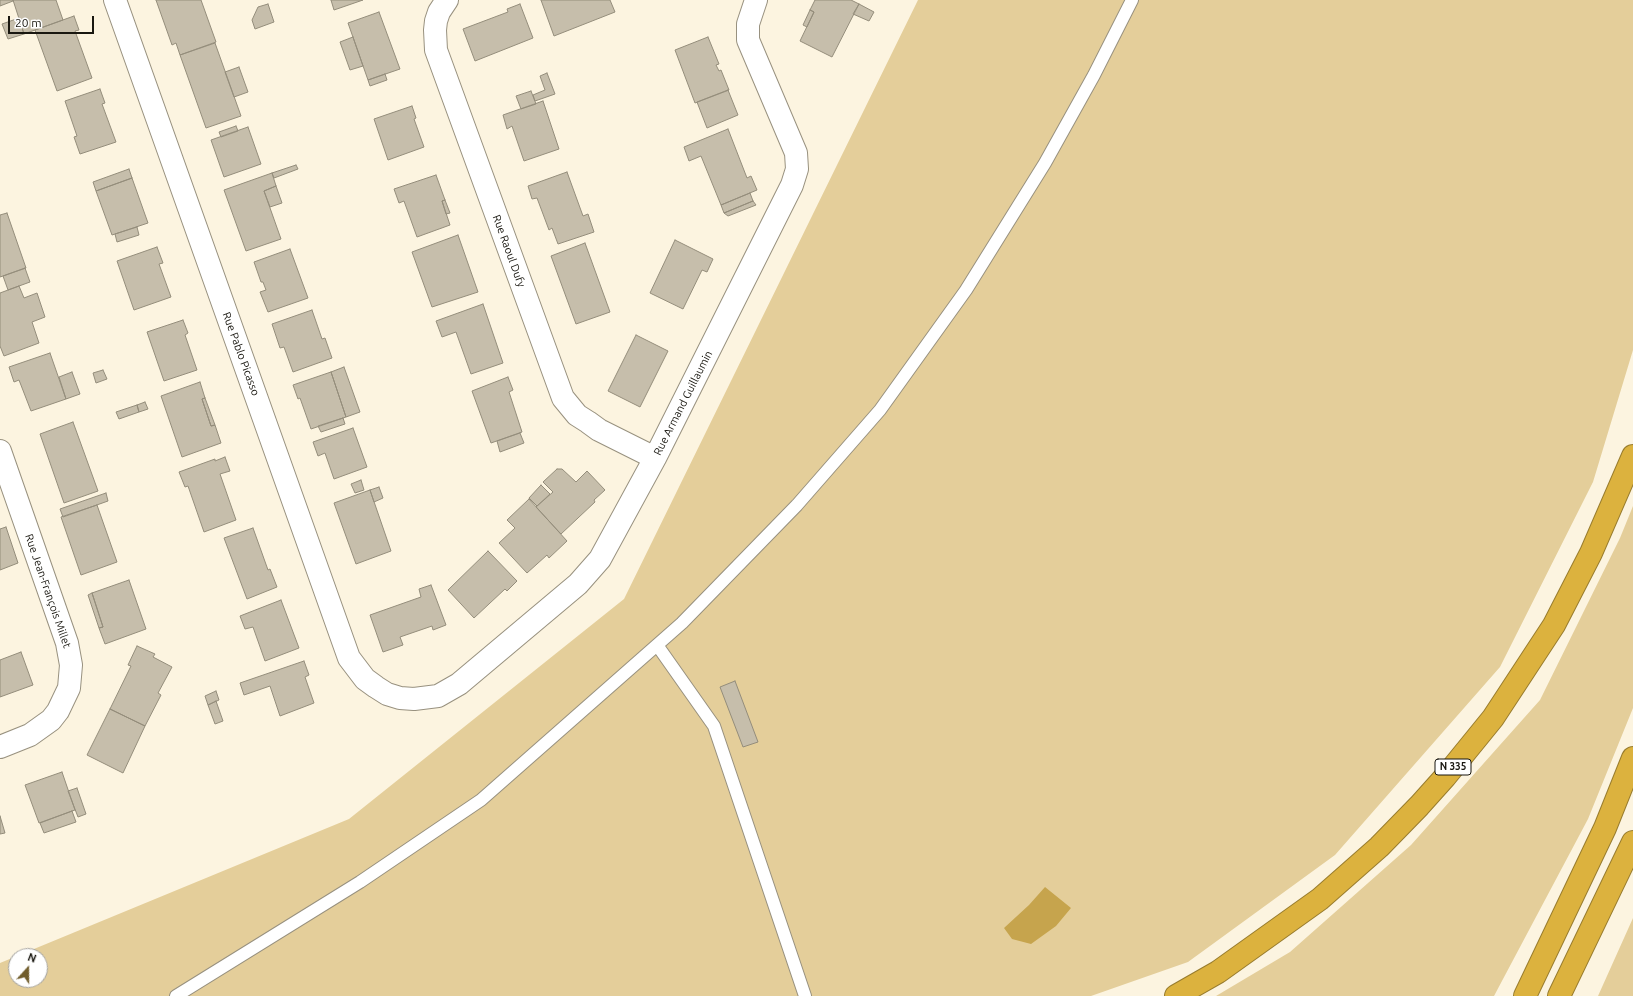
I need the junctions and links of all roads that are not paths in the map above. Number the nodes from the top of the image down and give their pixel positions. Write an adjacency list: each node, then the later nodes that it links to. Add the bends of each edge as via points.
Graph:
1 (115, 0): 10 (street, Rue Pablo Picasso, via 349,658 365,679)
2 (447, 0): 7 (street, Rue Raoul Dufy, via 436,21 436,50 563,398 577,415)
3 (756, 0): 7 (street, Rue Armand Guillaumin, via 748,24 748,40 796,153 797,169 792,185)
4 (1132, 0): 9 (lane, via 1045,163 966,290 880,410 797,505 682,623)
5 (0, 450): 8 (street, Rue Jean-François Millet)
6 (1633, 456): 16 (highway, N 335, via 1591,553 1554,625 1493,718 1449,771 1391,835 1320,898 1224,968)
7 (655, 458): 10 (street, Rue Armand Guillaumin, via 600,559 578,584 448,692 414,699)
8 (7, 492): 11 (street, Rue Jean-François Millet, via 67,643 71,676 64,700 51,720 30,735)
9 (657, 645): 14 (lane, via 481,800 360,882); 15 (lane, via 714,726)
10 (387, 694)
11 (0, 747)
12 (1633, 758): 17 (highway, via 1605,828)
13 (1633, 842): 18 (highway)
14 (176, 996)
15 (805, 996)
16 (1176, 996)
17 (1525, 996)
18 (1559, 996)

